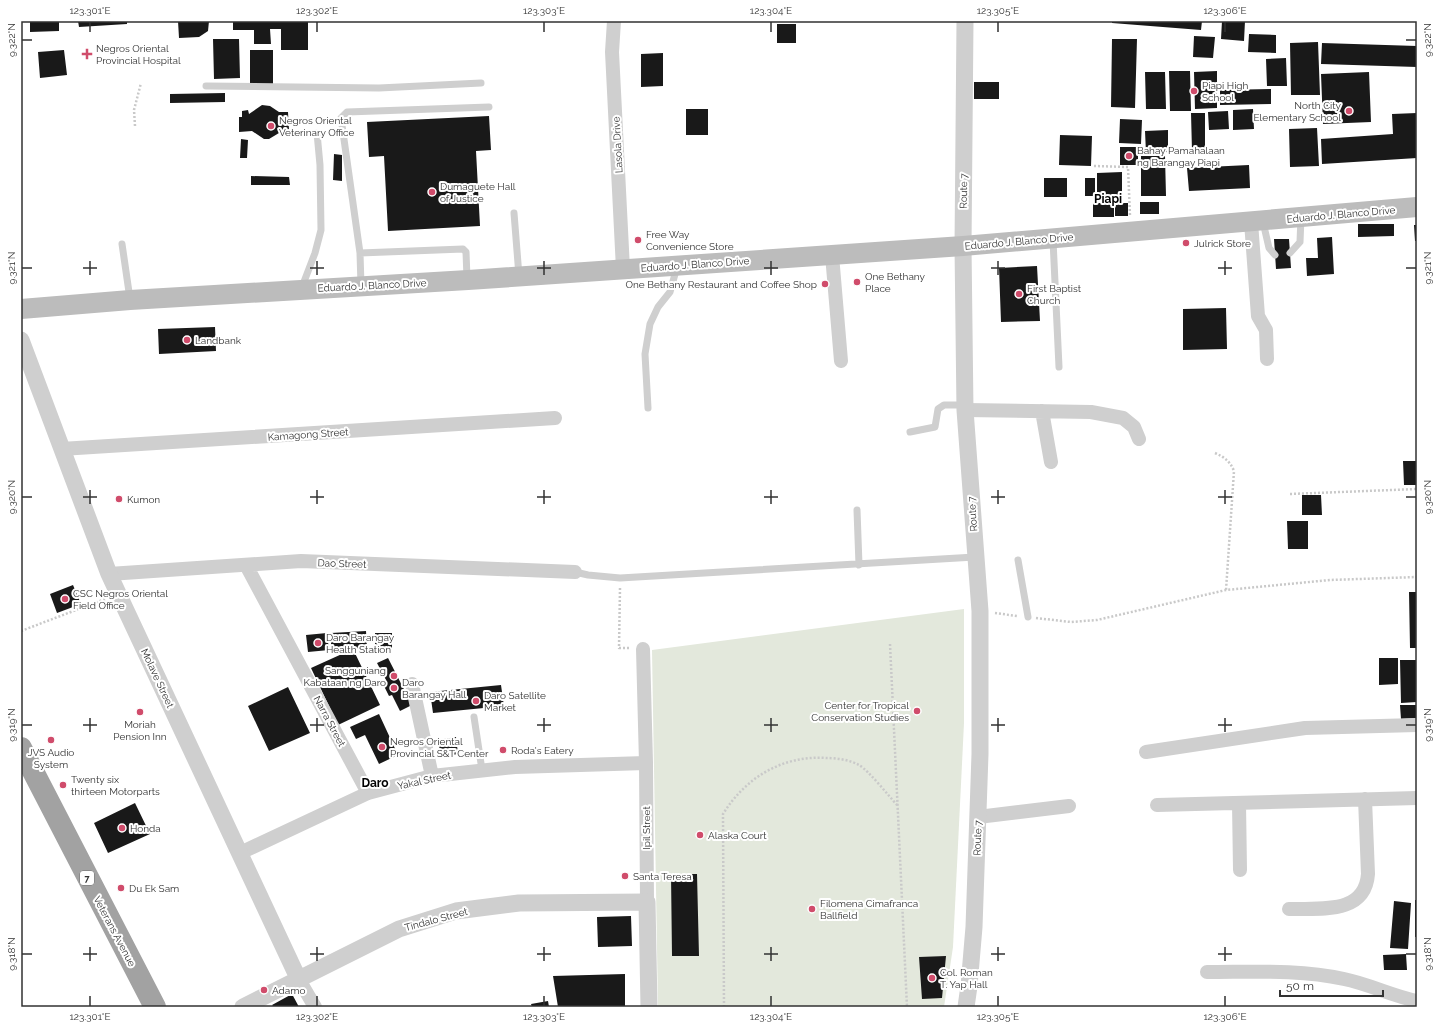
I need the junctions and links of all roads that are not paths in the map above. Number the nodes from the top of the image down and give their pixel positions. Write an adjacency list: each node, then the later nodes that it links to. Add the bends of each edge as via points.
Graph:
1 (614, 21): 19 (street, Lasola Drive, via 612,52)
2 (965, 21): 13 (street, Route 7)
3 (481, 83): 4 (lane, via 379,88)
4 (206, 86)
5 (489, 107): 14 (lane, via 343,114 341,118)
6 (317, 133): 23 (lane, via 320,165 320,230 315,253)
7 (1417, 207): 9 (main road, Eduardo J. Blanco Drive)
8 (514, 213): 20 (lane)
9 (1302, 217): 10 (main road, Eduardo J. Blanco Drive); 15 (lane, via 1300,242)
10 (1257, 221): 11 (main road, Eduardo J. Blanco Drive); 16 (lane, via 1271,252); 27 (street, via 1258,316 1266,330)
11 (1053, 238): 13 (main road, Eduardo J. Blanco Drive); 29 (lane)
12 (122, 244): 24 (lane)
13 (962, 246): 17 (main road, Eduardo J. Blanco Drive); 30 (street, Route 7)
14 (360, 253): 21 (lane, via 463,249 466,252); 22 (lane)
15 (1290, 253)
16 (1275, 254)
17 (832, 255): 18 (main road, Eduardo J. Blanco Drive); 28 (street)
18 (678, 265): 19 (main road, Eduardo J. Blanco Drive); 31 (lane, via 670,292 658,307 650,324 645,354)
19 (623, 269): 20 (main road, Eduardo J. Blanco Drive)
20 (519, 276): 21 (main road, Eduardo J. Blanco Drive)
21 (468, 280): 22 (main road, Eduardo J. Blanco Drive)
22 (361, 286): 23 (main road, Eduardo J. Blanco Drive)
23 (301, 290): 24 (main road, Eduardo J. Blanco Drive)
24 (130, 300): 25 (main road, Eduardo J. Blanco Drive)
25 (21, 309)
26 (21, 340): 36 (street, Molave Street)
27 (1267, 359)
28 (841, 361)
29 (1059, 367)
30 (966, 407): 32 (street); 34 (lane, via 944,405 938,409 935,427); 39 (street, Route 7)
31 (648, 408)
32 (1042, 411): 35 (street, via 1092,412 1123,418 1134,427); 37 (street)
33 (556, 418): 36 (street, Kamagong Street)
34 (910, 432)
35 (1139, 439)
36 (61, 449): 44 (street, Molave Street)
37 (1051, 462)
38 (857, 510): 42 (lane)
39 (975, 557): 42 (lane); 61 (street, Route 7, via 980,611)
40 (1018, 560): 45 (lane)
41 (246, 565): 43 (street, Dao Street, via 301,561); 44 (street, Dao Street); 55 (street, Narra Street)
42 (859, 565): 43 (lane, via 620,578)
43 (575, 572)
44 (109, 574): 62 (street, Molave Street)
45 (1028, 617)
46 (643, 649): 52 (street, Ipil Street)
47 (412, 684): 54 (street)
48 (474, 717): 53 (lane)
49 (1417, 725): 51 (street, via 1305,728)
50 (21, 748): 69 (highway, Veterans Avenue / 7)
51 (1146, 752)
52 (646, 763): 53 (street, Yakal Street, via 515,766); 64 (street, Ipil Street)
53 (482, 770): 54 (street, Yakal Street)
54 (432, 776): 55 (street, Yakal Street)
55 (368, 793): 62 (street, Yakal Street)
56 (1417, 798): 57 (street)
57 (1366, 799): 58 (street); 65 (street, via 1368,874 1363,894 1347,905)
58 (1239, 803): 59 (street); 63 (street)
59 (1157, 805)
60 (1069, 806): 61 (street)
61 (978, 818): 73 (street, Route 7, via 974,927)
62 (240, 853): 67 (street, Molave Street)
63 (1240, 870)
64 (647, 902): 67 (street, Tindalo Street, via 519,903 456,911 399,929); 72 (street, Ipil Street)
65 (1289, 909)
66 (1207, 972): 68 (street, via 1307,972 1360,982 1371,988)
67 (298, 978): 70 (street, Tindalo Street); 71 (street, Molave Street)
68 (1417, 1001)
69 (154, 1007)
70 (243, 1007)
71 (315, 1007)
72 (649, 1007)
73 (966, 1007)

